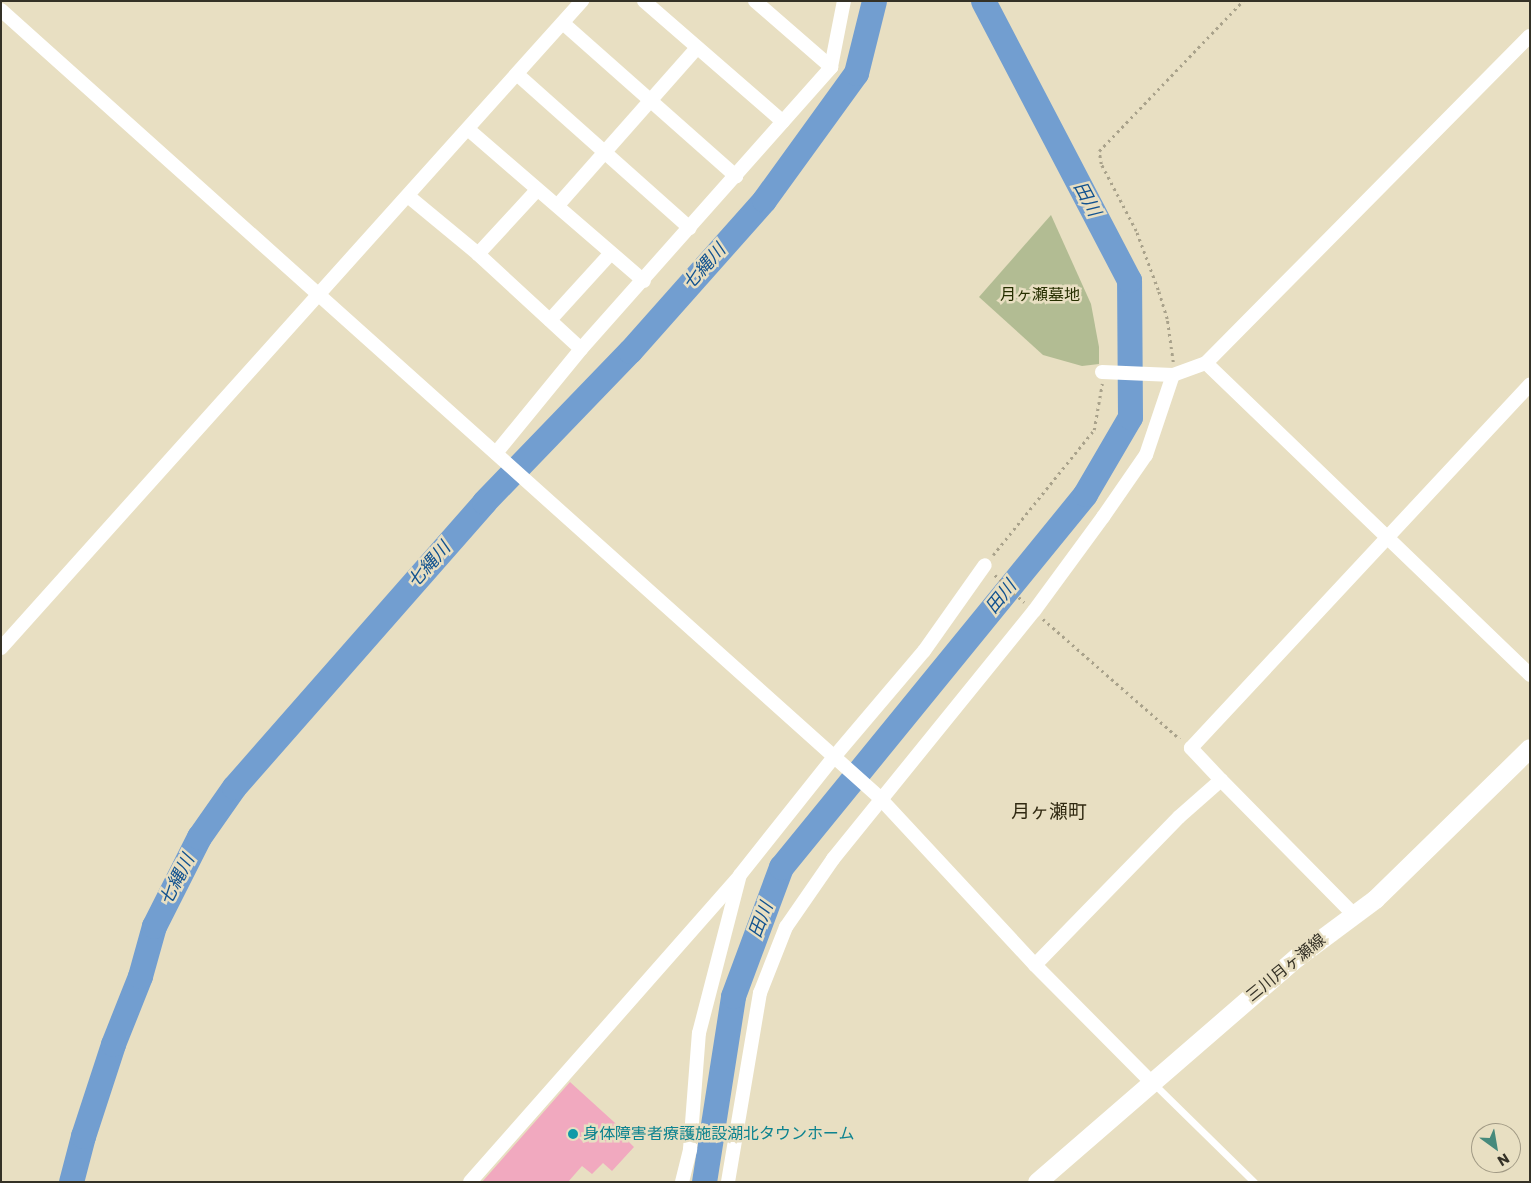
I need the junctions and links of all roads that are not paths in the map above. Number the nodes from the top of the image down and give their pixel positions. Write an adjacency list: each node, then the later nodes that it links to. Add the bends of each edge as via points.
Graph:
1 (582, 1): 6 (street)
2 (644, 1): 8 (street)
3 (755, 1): 9 (street)
4 (844, 1): 9 (street)
5 (1, 10): 23 (street)
6 (564, 24): 10 (street); 11 (street)
7 (1530, 36): 26 (street)
8 (697, 48): 11 (street); 12 (street)
9 (832, 67): 12 (street)
10 (518, 75): 13 (street); 14 (street)
11 (650, 101): 14 (street); 15 (street)
12 (784, 122): 15 (street)
13 (469, 130): 16 (street); 17 (street)
14 (603, 152): 18 (street); 19 (street)
15 (736, 176): 19 (street)
16 (538, 190): 18 (street); 20 (street)
17 (408, 196): 20 (street); 23 (street)
18 (558, 205): 21 (street)
19 (690, 228): 22 (street)
20 (478, 254): 24 (street)
21 (610, 254): 22 (street); 24 (street)
22 (644, 281): 25 (street)
23 (318, 295): 30 (street); 33 (street)
24 (550, 320): 25 (street)
25 (581, 349): 30 (street)
26 (1206, 363): 28 (street); 31 (street)
27 (1104, 372): 28 (street)
28 (1170, 375): 38 (street, via 1146,456 1032,609)
29 (1530, 384): 31 (street)
30 (497, 455): 36 (street)
31 (1388, 535): 34 (street); 37 (street, via 1191,748)
32 (986, 566): 36 (street, via 924,651)
33 (1, 648)
34 (1530, 675)
35 (1530, 748): 40 (main road, 三川月ヶ瀬線, via 1415,863)
36 (836, 758): 38 (street); 39 (street)
37 (1221, 780): 40 (street); 41 (street, via 1179,817)
38 (880, 799): 41 (street); 45 (street, via 786,927 760,993)
39 (740, 875): 43 (street); 44 (street, via 699,1033 690,1149)
40 (1354, 915): 42 (main road, 三川月ヶ瀬線, via 1296,957)
41 (1035, 964): 42 (street)
42 (1152, 1082): 46 (main road, 三川月ヶ瀬線); 47 (lane)
43 (470, 1182)
44 (682, 1182)
45 (728, 1182)
46 (1037, 1182)
47 (1254, 1182)

